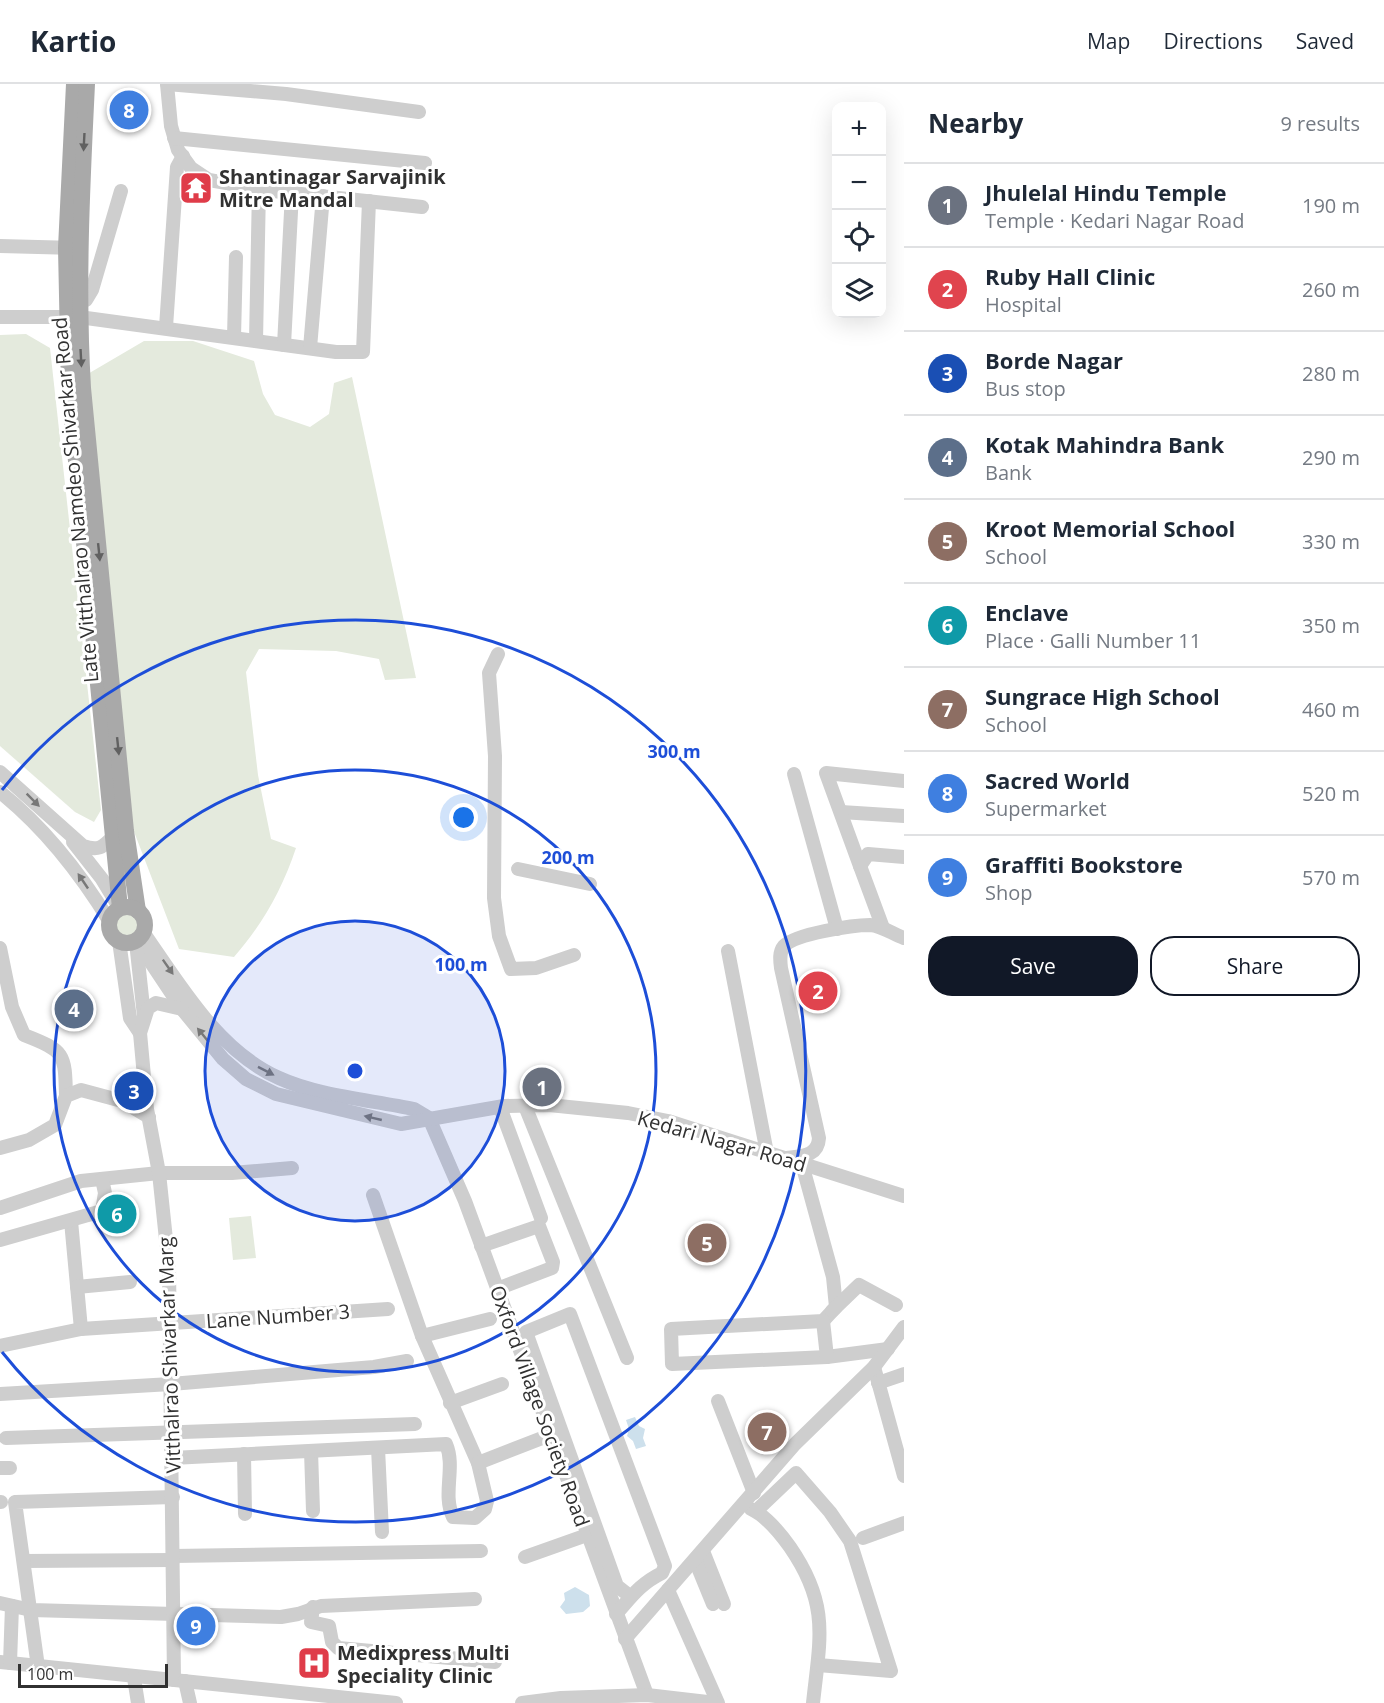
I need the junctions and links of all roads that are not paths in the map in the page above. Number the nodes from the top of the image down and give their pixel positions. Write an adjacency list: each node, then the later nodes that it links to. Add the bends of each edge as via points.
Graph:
1 (74, 84): 15 (main road, Late Vitthalrao Namdeo Shivarkar Road)
2 (87, 84): 15 (main road, Late Vitthalrao Namdeo Shivarkar Road, one-way to 15)
3 (167, 84): 4 (street, via 286,94); 5 (street)
4 (420, 112)
5 (174, 138): 6 (street); 7 (street)
6 (183, 156): 8 (street, via 209,180); 19 (street, via 177,167)
7 (425, 163)
8 (260, 189): 10 (street); 21 (street)
9 (121, 191): 17 (street, via 92,290)
10 (292, 193): 11 (street); 22 (street)
11 (323, 196): 12 (street); 23 (street)
12 (369, 201): 13 (street); 23 (street, via 363,352)
13 (422, 207)
14 (0, 246): 15 (street)
15 (73, 248): 17 (main road, Late Vitthalrao Namdeo Shivarkar Road)
16 (236, 257): 20 (street)
17 (74, 311): 18 (street); 19 (street); 32 (main road, Late Vitthalrao Namdeo Shivarkar Road, via 69,390); 38 (main road, Late Vitthalrao Namdeo Shivarkar Road, one-way to 38, via 126,831)
18 (0, 317)
19 (166, 327): 20 (street)
20 (234, 337): 21 (street)
21 (256, 340): 22 (street)
22 (284, 345): 23 (street)
23 (310, 348)
24 (498, 654): 46 (street, via 489,673 495,756 494,898 499,936 511,969 536,969)
25 (0, 772): 31 (street, one-way to 31)
26 (794, 774): 41 (street)
27 (904, 781): 29 (street, via 826,773)
28 (0, 792): 39 (street, one-way to 28, via 80,875 53,843)
29 (841, 812): 30 (street); 34 (street)
30 (904, 816)
31 (64, 831): 32 (street, via 93,849 102,848); 37 (street)
32 (113, 837): 37 (main road, Late Vitthalrao Namdeo Shivarkar Road)
33 (904, 857): 34 (street, via 868,854)
34 (860, 866): 40 (street)
35 (518, 869): 36 (street)
36 (590, 884)
37 (120, 908): 38 (main road); 39 (main road)
38 (138, 911): 42 (main road, via 144,921)
39 (110, 922): 42 (main road, via 111,933)
40 (883, 928): 41 (street, via 870,925); 43 (street)
41 (837, 929): 57 (street, via 785,944 779,958 819,1137 814,1152)
42 (133, 938): 47 (street, Kedari Nagar Road); 48 (street); 49 (street, via 130,1018); 54 (street, one-way to 54, via 234,1048 255,1065 281,1079 418,1110)
43 (904, 939)
44 (0, 948): 50 (street, via 12,1007 24,1035 54,1046 66,1063)
45 (728, 951): 56 (street)
46 (574, 956)
47 (182, 1009): 48 (street, via 156,1003); 54 (street, Kedari Nagar Road, one-way to 47, via 401,1124 276,1094 246,1078 223,1059)
48 (144, 1016): 49 (street)
49 (140, 1033): 53 (street, Vitthalrao Shivarkar Marg)
50 (66, 1096): 53 (street, via 81,1090 122,1101); 55 (street, via 55,1125 29,1140)
51 (525, 1106): 52 (street, Kedari Nagar Road); 56 (street, Kedari Nagar Road, via 628,1113 668,1121); 84 (street)
52 (500, 1107): 54 (street, Kedari Nagar Road); 65 (street)
53 (149, 1117): 60 (street, Vitthalrao Shivarkar Marg)
54 (429, 1118): 68 (street, Oxford Village Society Road)
55 (0, 1148)
56 (767, 1153): 57 (street, Kedari Nagar Road)
57 (785, 1158): 58 (street, Kedari Nagar Road)
58 (802, 1164): 63 (street, Kedari Nagar Road); 74 (street, via 833,1277 836,1306)
59 (292, 1168): 60 (street)
60 (159, 1173): 61 (street); 76 (street, Vitthalrao Shivarkar Marg, via 169,1268)
61 (102, 1179): 64 (street, via 81,1181); 66 (street, via 102,1211)
62 (373, 1195): 80 (street)
63 (904, 1196)
64 (0, 1208)
65 (541, 1218)
66 (71, 1221): 67 (street); 70 (street)
67 (0, 1240)
68 (482, 1246): 71 (street, Oxford Village Society Road); 71 (street, via 539,1226 553,1262 552,1268)
69 (130, 1282): 70 (street)
70 (77, 1287): 78 (street)
71 (497, 1289): 79 (street, Oxford Village Society Road)
72 (896, 1305): 74 (street, via 859,1285)
73 (388, 1309): 76 (street, Lane Number 3)
74 (828, 1316): 83 (street); 83 (street, via 671,1329 672,1365)
75 (490, 1319): 80 (street)
76 (169, 1324): 78 (street, Lane Number 3); 89 (street, Vitthalrao Shivarkar Marg)
77 (904, 1327): 82 (street)
78 (81, 1329): 81 (street, Lane Number 3)
79 (520, 1335): 96 (street, Oxford Village Society Road); 121 (street, via 616,1586); 121 (street, via 570,1314 665,1566 662,1573 643,1582)
80 (422, 1336): 93 (street)
81 (0, 1346)
82 (888, 1349): 83 (street); 86 (street)
83 (827, 1357)
84 (627, 1358)
85 (407, 1361): 89 (street, via 374,1368)
86 (874, 1367): 88 (street); 104 (street, via 795,1444)
87 (904, 1374): 88 (street)
88 (878, 1383): 103 (street)
89 (171, 1384): 91 (street); 95 (street, Vitthalrao Shivarkar Marg)
90 (502, 1384): 93 (street)
91 (0, 1394)
92 (718, 1401): 104 (street)
93 (450, 1403): 102 (street)
94 (415, 1424): 95 (street)
95 (172, 1434): 97 (street); 101 (street, Vitthalrao Shivarkar Marg)
96 (550, 1435): 102 (street); 112 (street, Oxford Village Society Road)
97 (6, 1438)
98 (378, 1448): 99 (street); 102 (street, via 446,1444 450,1453 447,1506 453,1517 475,1518 485,1509 487,1501); 111 (street)
99 (311, 1451): 100 (street); 107 (street)
100 (244, 1454): 101 (street); 109 (street)
101 (172, 1458): 105 (street, Vitthalrao Shivarkar Marg)
102 (478, 1462)
103 (904, 1476)
104 (754, 1493): 106 (street)
105 (173, 1497): 117 (street, Vitthalrao Shivarkar Marg); 118 (street, via 15,1502)
106 (743, 1505): 108 (street); 115 (street)
107 (313, 1511)
108 (756, 1511): 131 (street, via 785,1540 811,1582 820,1612); 131 (street, via 796,1473 850,1541 891,1671)
109 (245, 1514)
110 (904, 1523): 113 (street)
111 (382, 1532)
112 (587, 1535): 116 (street); 127 (street, Oxford Village Society Road)
113 (863, 1538)
114 (481, 1551): 117 (street)
115 (699, 1555): 119 (street); 123 (street)
116 (525, 1557)
117 (173, 1558): 118 (street); 126 (street, Vitthalrao Shivarkar Marg)
118 (24, 1561): 125 (street)
119 (668, 1590): 128 (street); 141 (street)
120 (475, 1599): 124 (street)
121 (630, 1599): 127 (street)
122 (6, 1604): 125 (street); 130 (street)
123 (718, 1604)
124 (313, 1607): 126 (street, via 289,1617); 129 (street, via 311,1622 329,1626 332,1642 338,1648)
125 (31, 1610): 126 (street); 132 (street)
126 (174, 1613): 134 (street, Vitthalrao Shivarkar Marg)
127 (616, 1614): 128 (street, Oxford Village Society Road)
128 (625, 1639): 135 (street, Oxford Village Society Road)
129 (495, 1662)
130 (5, 1663): 132 (street)
131 (818, 1665): 142 (street)
132 (38, 1666): 133 (street)
133 (134, 1678): 134 (street); 137 (street)
134 (180, 1680): 136 (street); 138 (street, Vitthalrao Shivarkar Marg)
135 (647, 1695): 140 (street); 141 (street)
136 (306, 1698): 139 (street)
137 (138, 1703)
138 (190, 1703)
139 (396, 1703)
140 (522, 1703)
141 (717, 1703)
142 (813, 1703)

